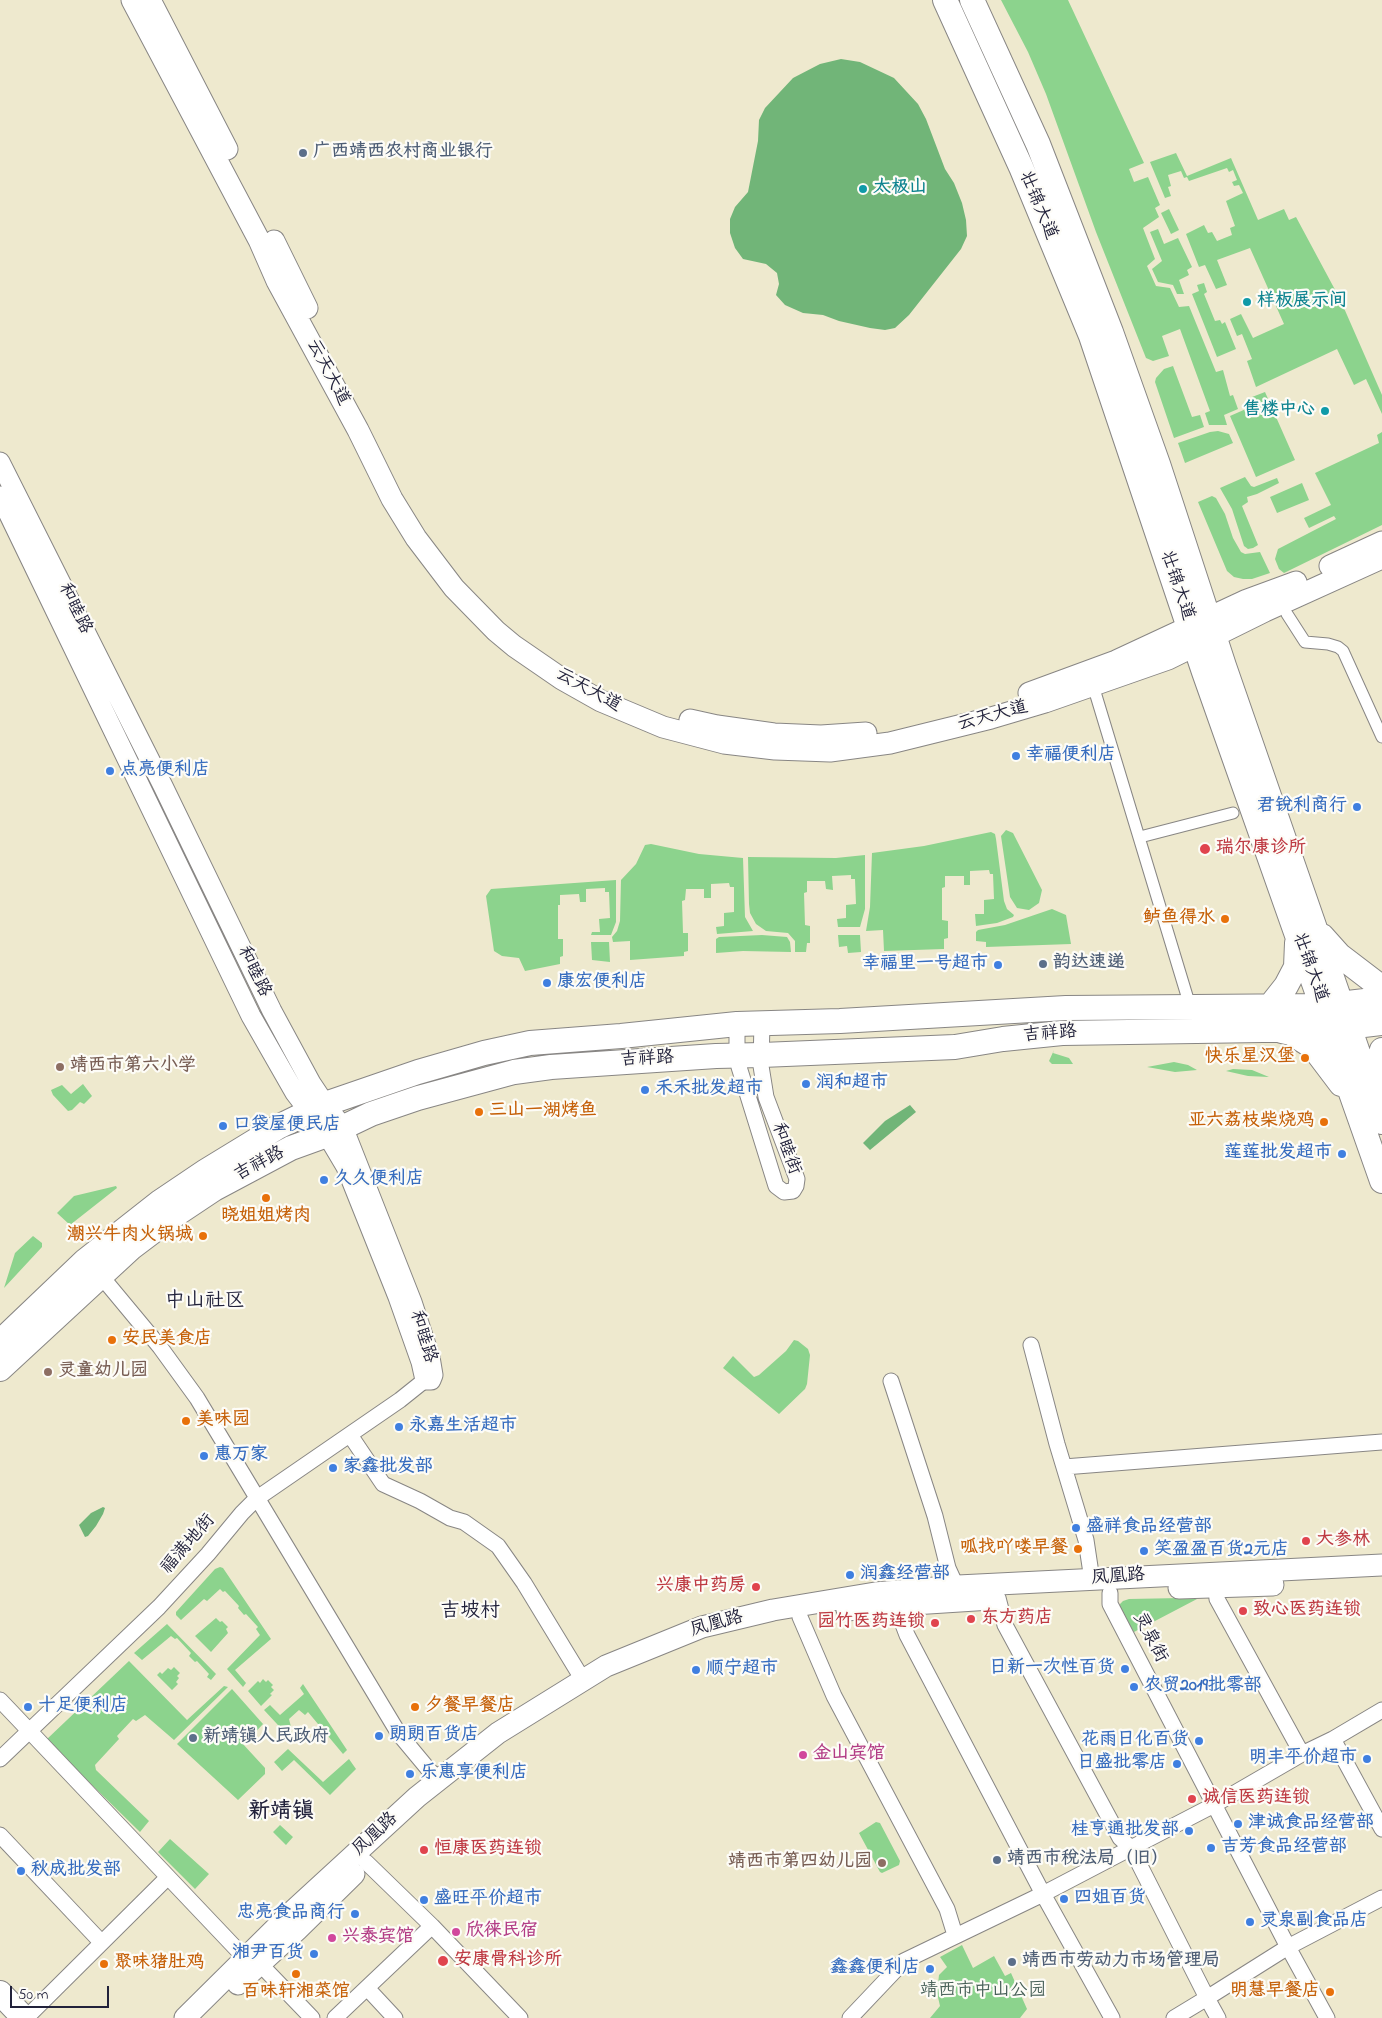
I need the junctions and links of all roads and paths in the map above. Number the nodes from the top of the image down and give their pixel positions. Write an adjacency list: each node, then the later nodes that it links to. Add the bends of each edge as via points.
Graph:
1 (132, 0): 10 (main road, 云天大道, via 403,518 441,572 482,617 514,646 562,678 601,701 686,734 753,747 830,751 890,743 1045,702 1152,665)
2 (150, 0): 10 (main road, 云天大道, via 290,272 334,365 410,504 443,555 482,601 525,639 587,679 646,706 717,726 788,735 862,734 1020,696 1162,641)
3 (945, 0): 10 (main road, 壮锦大道, via 1021,167 1091,336)
4 (972, 0): 10 (main road, 壮锦大道, via 1038,144 1111,332 1158,464)
5 (0, 462): 32 (street, 和睦路, via 295,1055)
6 (0, 496): 32 (street, 和睦路, via 251,1016 277,1062)
7 (1382, 542): 10 (main road, 云天大道, via 1281,589 1247,600)
8 (1382, 558): 10 (main road, 云天大道, via 1265,611)
9 (1287, 614): 12 (street, via 1305,642 1328,644 1343,651)
10 (1202, 632): 15 (main road, 壮锦大道)
11 (1095, 692): 14 (street)
12 (1382, 736)
13 (1233, 812): 14 (street)
14 (1140, 837): 17 (street)
15 (1306, 930): 16 (main road); 19 (main road, 壮锦大道); 20 (main road, via 1296,967)
16 (1382, 988)
17 (1187, 996)
18 (1382, 1000): 19 (main road, 吉祥路)
19 (1331, 1004): 20 (main road, 吉祥路); 25 (main road, 壮锦大道)
20 (1271, 1005): 21 (main road, 吉祥路, via 1066,1008)
21 (863, 1019): 22 (main road, 吉祥路); 28 (main road)
22 (762, 1022): 24 (main road, 吉祥路); 30 (street, 和睦街)
23 (1382, 1023): 25 (main road, 吉祥路)
24 (737, 1024): 29 (street, 和睦街); 32 (main road, 吉祥路, via 530,1042 418,1072)
25 (1339, 1028): 26 (main road, 吉祥路); 31 (main road, 壮锦大道)
26 (1278, 1030): 28 (main road, 吉祥路, via 1062,1033 955,1047); 31 (main road, via 1291,1033 1313,1047)
27 (1382, 1050): 31 (main road)
28 (863, 1051): 30 (main road, 吉祥路)
29 (737, 1055): 30 (main road, 吉祥路); 30 (street, 和睦街, via 776,1186 784,1192 793,1192 797,1178 766,1097); 34 (main road, 吉祥路, via 514,1072 418,1098)
30 (762, 1055)
31 (1364, 1101): 33 (main road, 壮锦大道); 35 (main road, 壮锦大道)
32 (316, 1108): 34 (street, 和睦路); 36 (main road, 吉祥路, via 206,1171 160,1202)
33 (1382, 1122)
34 (335, 1131): 36 (main road, 吉祥路, via 291,1148 214,1189); 41 (street, 和睦路, via 398,1297)
35 (1382, 1182)
36 (100, 1267): 37 (main road, 吉祥路); 46 (street, via 197,1398)
37 (66, 1293): 38 (main road, 吉祥路); 40 (main road, 吉祥路)
38 (0, 1342)
39 (1031, 1345): 45 (street)
40 (0, 1369)
41 (425, 1380): 43 (street, 福满地街)
42 (891, 1381): 50 (street, via 935,1516 948,1568)
43 (350, 1435): 46 (street, 福满地街); 56 (street, via 383,1484 464,1522 498,1546)
44 (1382, 1442): 45 (street)
45 (1064, 1467): 48 (street, via 1086,1540)
46 (256, 1499): 59 (street, 福满地街, via 159,1607); 63 (street, via 399,1734)
47 (1382, 1566): 48 (main road, 凤凰路)
48 (1092, 1580): 50 (main road, 凤凰路)
49 (1382, 1580): 51 (main road, 凤凰路)
50 (958, 1586): 56 (main road, 凤凰路, via 875,1593 773,1610 702,1627 606,1666)
51 (1216, 1588): 52 (main road, 凤凰路); 61 (street, via 1217,1599)
52 (1110, 1593): 53 (main road, 凤凰路); 64 (street, 灵泉街, via 1110,1604)
53 (998, 1598): 54 (main road, 凤凰路); 67 (street, via 1005,1625 1120,1838)
54 (896, 1606): 55 (main road, 凤凰路); 70 (street, via 907,1636)
55 (800, 1617): 68 (main road, 凤凰路, via 751,1626 660,1654 543,1716 496,1745 428,1800); 73 (street, via 834,1696 947,1909)
56 (583, 1680): 63 (main road, 凤凰路, via 498,1733)
57 (2, 1705): 59 (street)
58 (1382, 1710): 60 (street)
59 (28, 1731): 62 (street, 福满地街); 69 (street)
60 (1333, 1739): 61 (street); 65 (street)
61 (1302, 1754): 64 (street)
62 (0, 1759)
63 (438, 1778): 76 (main road, 凤凰路, via 323,1884)
64 (1214, 1805): 67 (street); 75 (street, 灵泉街)
65 (1382, 1829)
66 (0, 1835): 74 (street)
67 (1132, 1848): 70 (street); 79 (street)
68 (366, 1862): 72 (street); 76 (main road, 凤凰路)
69 (168, 1877): 74 (street); 76 (street)
70 (1043, 1894): 73 (street); 90 (street)
71 (1382, 1898): 75 (street)
72 (432, 1926): 77 (street); 88 (street)
73 (955, 1935): 89 (street, via 904,1961)
74 (101, 1942): 82 (street)
75 (1288, 1947): 79 (street); 93 (street, 灵泉街)
76 (252, 1961): 83 (main road, 凤凰路); 84 (main road, 凤凰路); 85 (street)
77 (367, 1988): 86 (street); 87 (street)
78 (0, 1993): 82 (main road)
79 (1207, 1998): 91 (street); 92 (street)
80 (0, 2014): 81 (main road)
81 (4, 2018)
82 (25, 2018)
83 (185, 2018)
84 (201, 2018)
85 (312, 2018)
86 (335, 2018)
87 (395, 2018)
88 (520, 2018)
89 (850, 2018)
90 (1112, 2018)
91 (1174, 2018)
92 (1218, 2018)
93 (1326, 2018)

